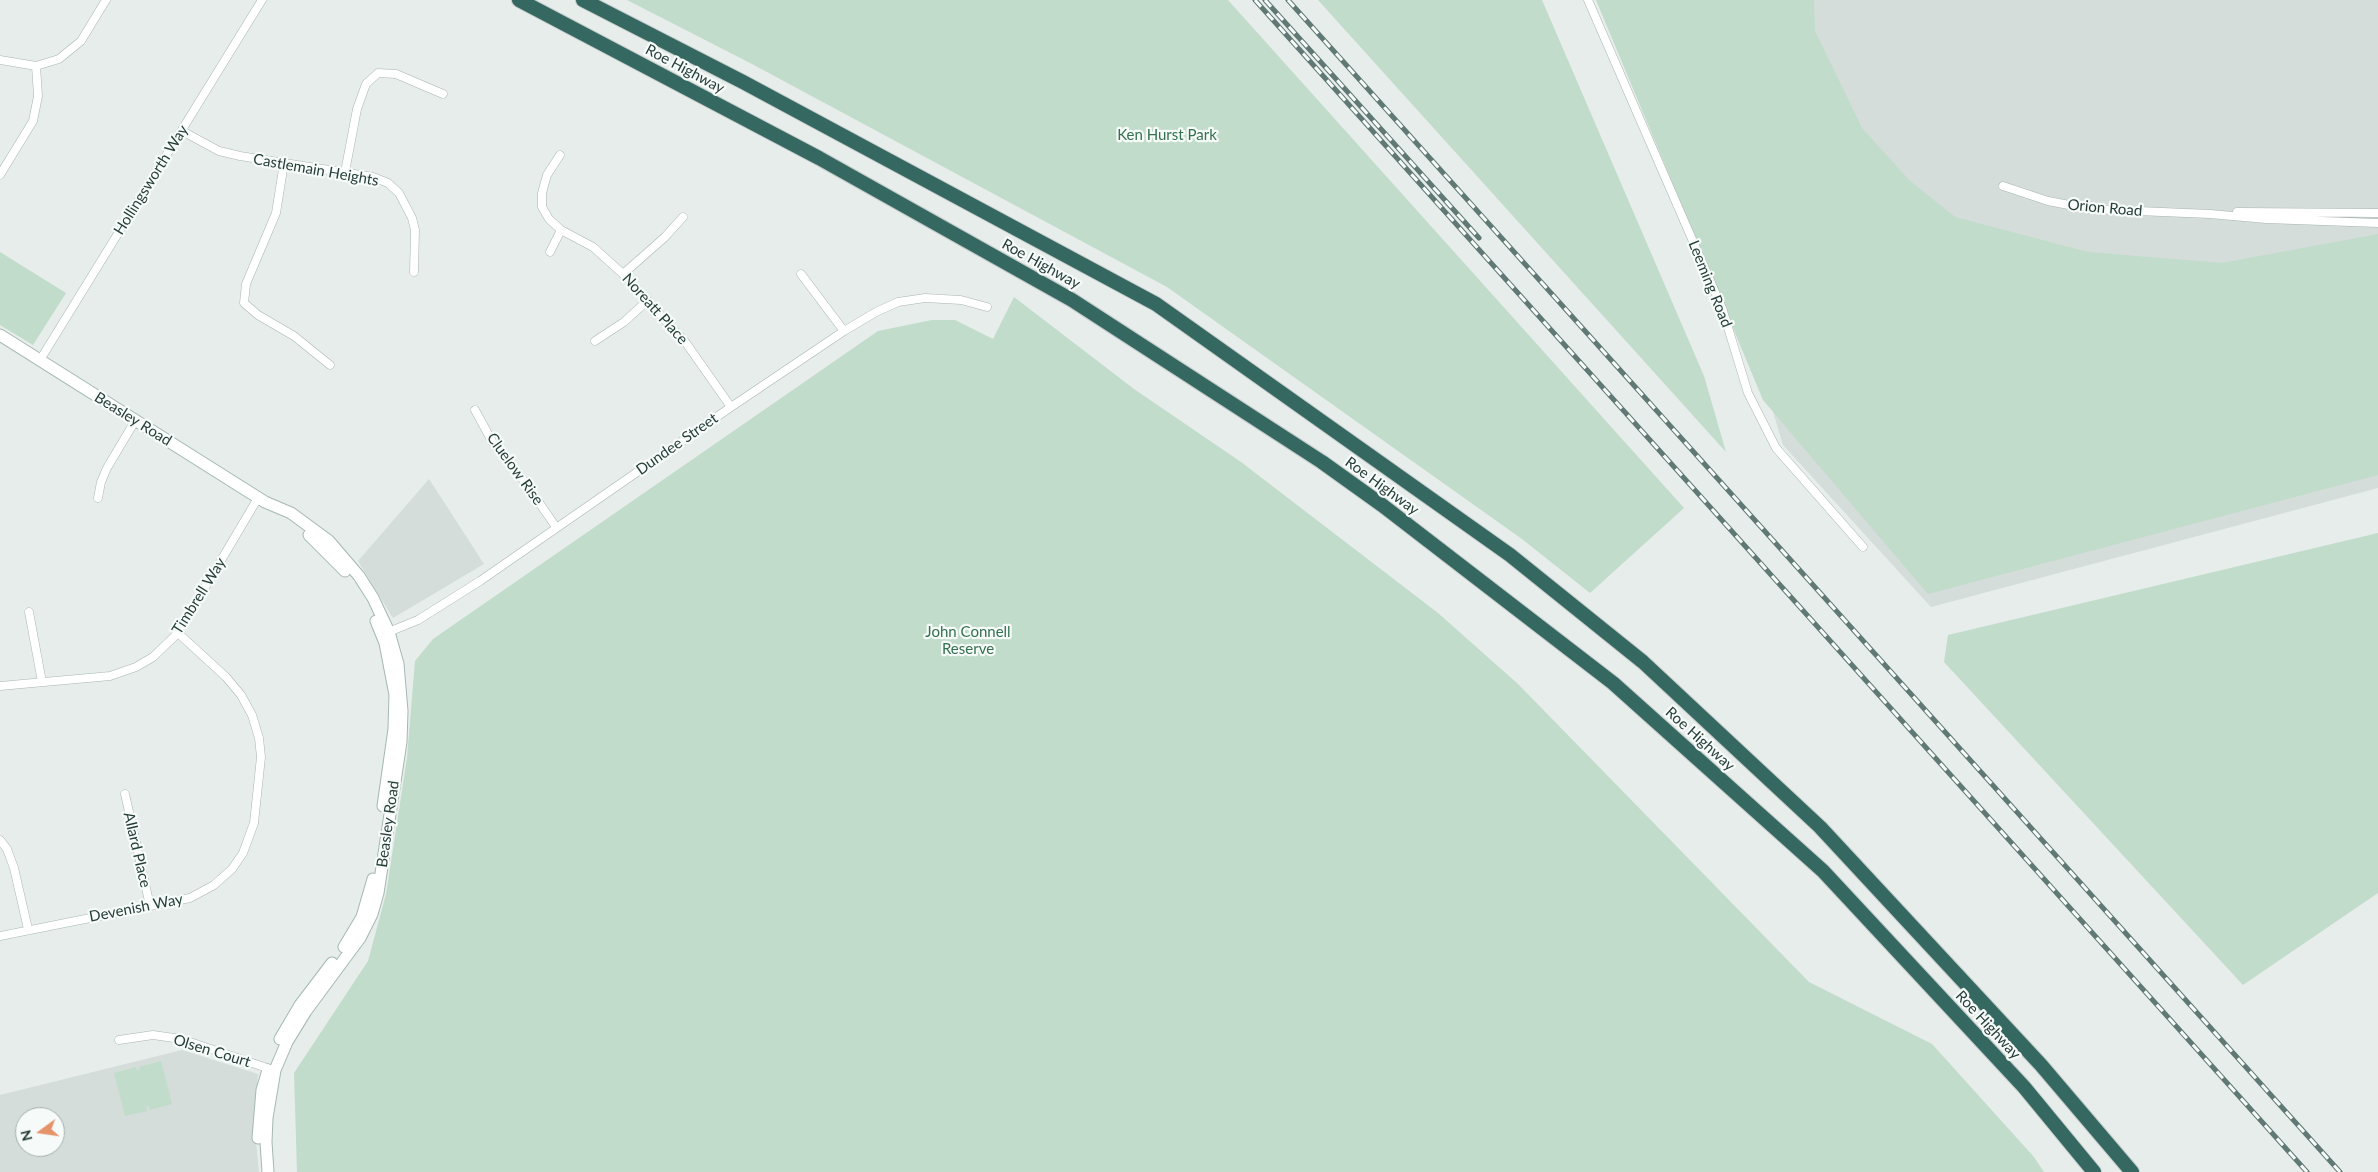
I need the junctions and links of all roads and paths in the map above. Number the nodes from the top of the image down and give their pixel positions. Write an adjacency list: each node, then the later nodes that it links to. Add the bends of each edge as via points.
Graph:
1 (106, 0): 7 (street, via 81,41 71,51 59,59)
2 (262, 0): 9 (street, Hollingsworth Way)
3 (518, 0): 52 (highway, Roe Highway, via 819,158 1072,300 1322,462 1382,505 1613,683 1823,871 2024,1087)
4 (583, 0): 53 (highway, Roe Highway, via 743,82 1156,304 1510,555 1643,662 1820,827 2041,1065)
5 (1588, 0): 37 (street, Leeming Road, via 1722,308 1748,392 1776,448)
6 (0, 60): 7 (street)
7 (36, 66): 13 (street, via 38,96 33,121)
8 (443, 94): 12 (street, via 396,74 378,73 366,84 356,109)
9 (182, 131): 11 (street, Castlemain Heights, via 219,151); 29 (street, Hollingsworth Way)
10 (560, 155): 19 (street, Noreatt Place, via 547,176 542,207)
11 (284, 163): 12 (street, Castlemain Heights); 30 (street, via 276,213 246,284 244,303)
12 (345, 172): 21 (street, Castlemain Heights, via 373,177 388,183 399,193 407,205 414,230)
13 (0, 175)
14 (2003, 186): 16 (street, Orion Road, via 2048,201 2090,209)
15 (2378, 213): 16 (street, Orion Road, via 2266,211)
16 (2210, 214): 18 (street, Orion Road)
17 (683, 217): 22 (street)
18 (2378, 223)
19 (561, 230): 20 (street); 22 (street, Noreatt Place, via 592,247)
20 (550, 252)
21 (414, 272)
22 (623, 274): 24 (street, Noreatt Place)
23 (800, 274): 26 (street)
24 (647, 301): 28 (street, via 624,322); 31 (street, Noreatt Place, via 686,343)
25 (986, 307): 26 (street, Dundee Street, via 961,300 911,299 887,306)
26 (844, 331): 31 (street, Dundee Street)
27 (0, 335): 29 (main road, Beasley Road)
28 (595, 341)
29 (40, 360): 33 (main road, Beasley Road)
30 (330, 364)
31 (731, 407): 36 (street, Dundee Street)
32 (475, 410): 36 (street, Cluelow Rise, via 493,443)
33 (136, 421): 34 (street, via 107,468); 35 (main road, Beasley Road)
34 (98, 498)
35 (262, 500): 39 (street, Timbrell Way); 40 (main road, Beasley Road, via 324,548 348,574)
36 (556, 527): 40 (street, Dundee Street, via 432,612)
37 (1863, 547)
38 (29, 612): 41 (street)
39 (178, 633): 41 (street, Timbrell Way, via 153,657 122,672 95,678); 45 (street, Devenish Way, via 241,695 252,715 261,757 250,835 232,869 214,885 190,898)
40 (386, 633): 49 (main road, Beasley Road, via 394,688 394,728 371,890 350,939 300,1005 280,1039)
41 (42, 682): 42 (street, Timbrell Way)
42 (0, 686)
43 (125, 794): 45 (street, Allard Place)
44 (0, 840): 46 (street, via 7,848 14,868)
45 (150, 906): 46 (street, Devenish Way)
46 (28, 929): 47 (street, Devenish Way)
47 (0, 936)
48 (119, 1040): 49 (street, Olsen Court, via 153,1035 181,1039)
49 (272, 1069): 50 (main road, Beasley Road, via 258,1116); 51 (main road, Beasley Road, via 266,1118)
50 (261, 1172)
51 (268, 1172)
52 (2094, 1172)
53 (2132, 1172)

